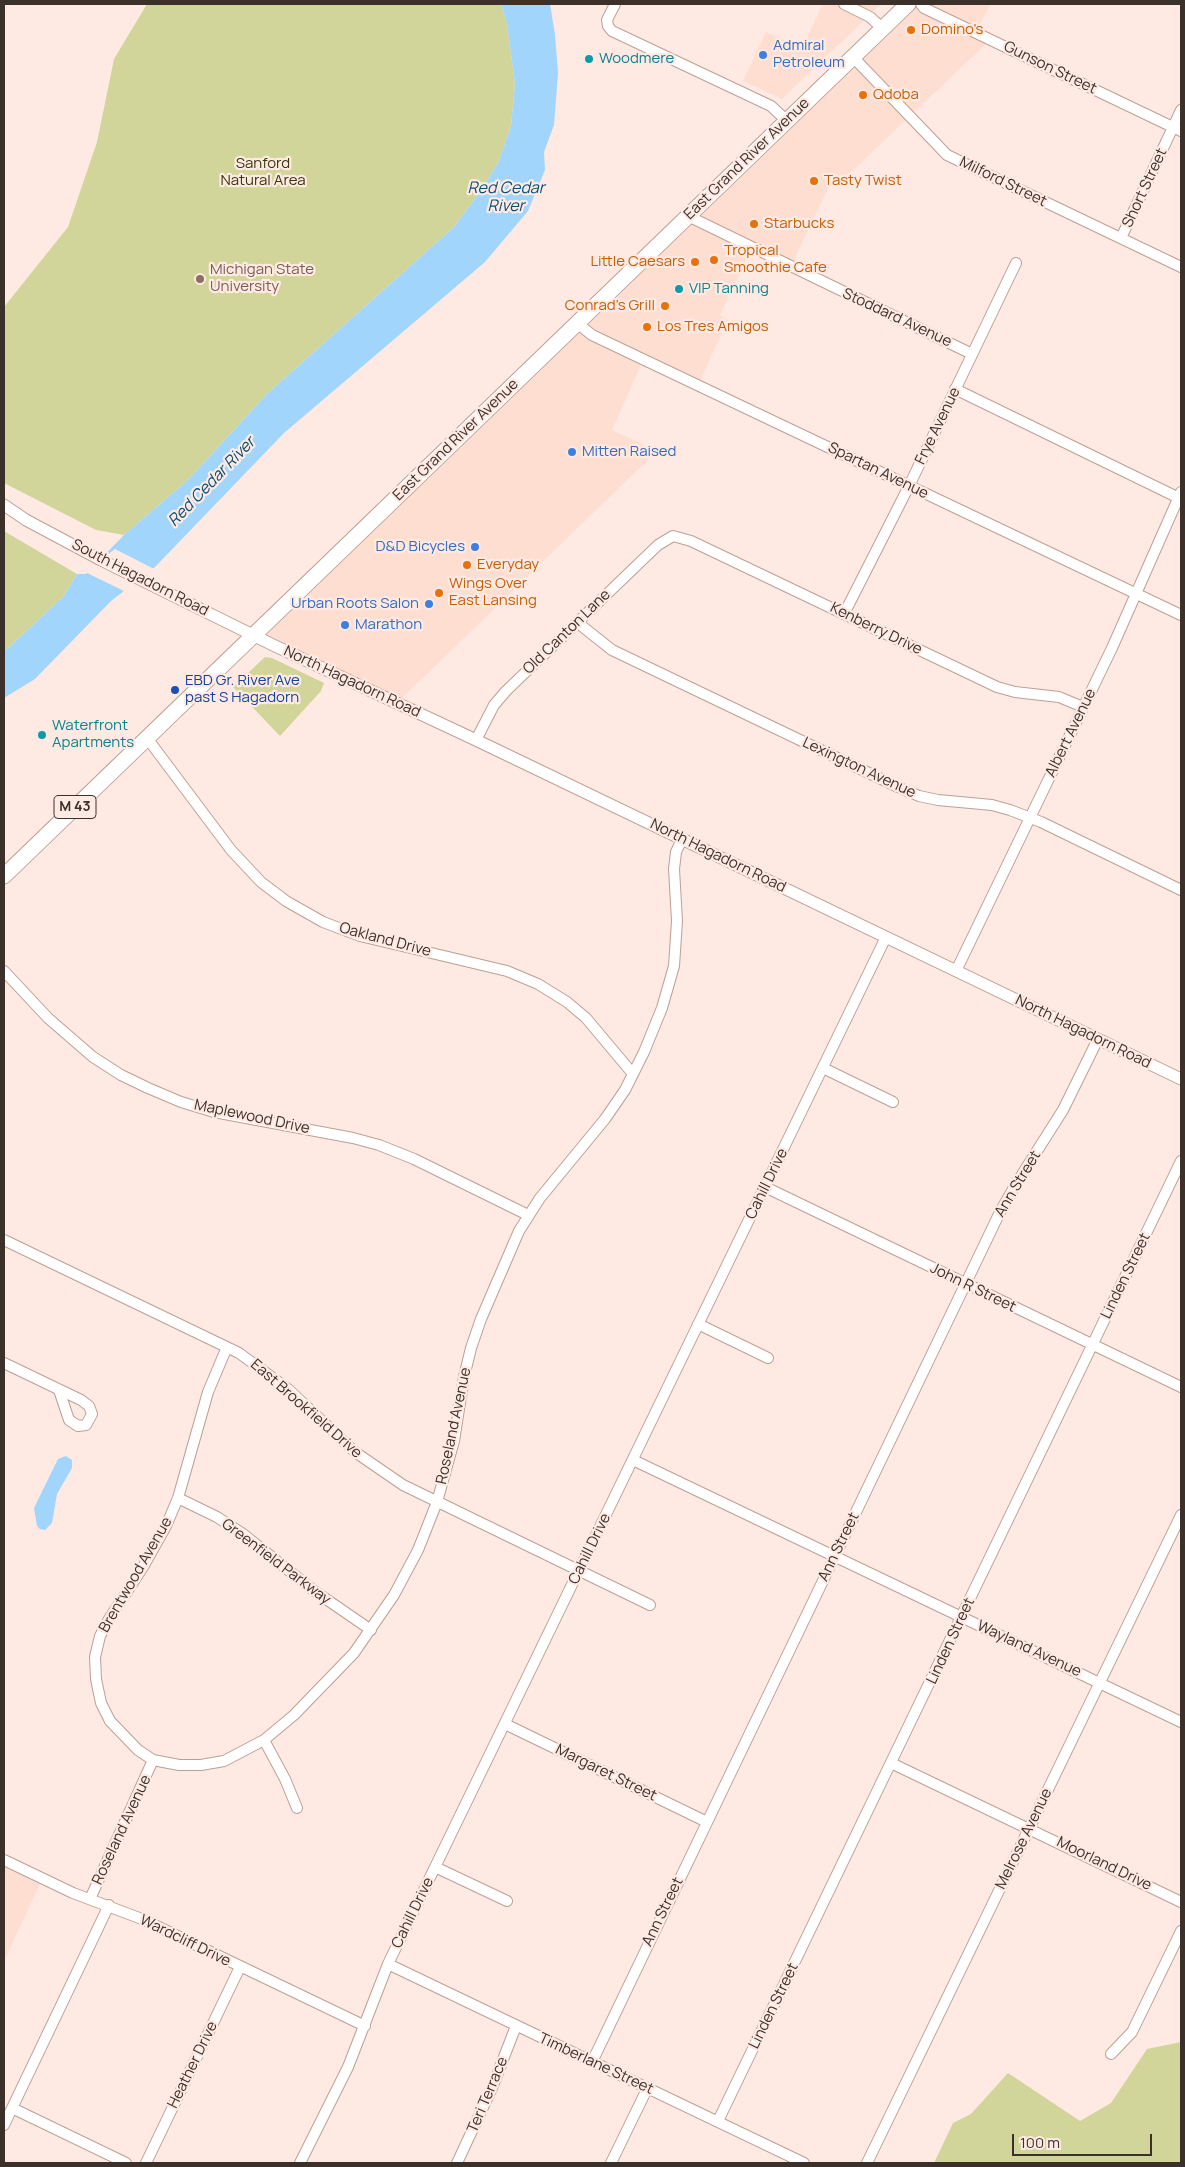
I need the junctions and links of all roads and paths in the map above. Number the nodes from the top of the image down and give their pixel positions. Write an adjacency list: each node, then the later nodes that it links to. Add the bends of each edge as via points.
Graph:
1 (614, 4): 8 (street, via 608,26 612,30 771,106)
2 (844, 4): 5 (street, via 870,17)
3 (908, 4): 5 (main road, East Grand River Avenue / M 43)
4 (920, 4): 9 (street, Gunson Street)
5 (882, 28): 6 (main road, East Grand River Avenue / M 43)
6 (853, 57): 8 (main road, East Grand River Avenue / M 43); 11 (street, Milford Street, via 948,155)
7 (1181, 110): 9 (street, Short Street)
8 (787, 121): 10 (main road, East Grand River Avenue / M 43)
9 (1177, 129): 11 (street, Short Street)
10 (688, 216): 14 (main road, East Grand River Avenue / M 43); 15 (street, Stoddard Avenue)
11 (1121, 238): 13 (street, Milford Street)
12 (1016, 263): 15 (street, Frye Avenue)
13 (1181, 267)
14 (577, 323): 17 (street, Spartan Avenue, via 592,335); 27 (main road, East Grand River Avenue / M 43)
15 (972, 354): 16 (street, Frye Avenue)
16 (956, 388): 17 (street, Frye Avenue); 18 (street)
17 (909, 486): 23 (street, Spartan Avenue); 24 (street, Frye Avenue)
18 (1180, 496): 23 (street, Albert Avenue)
19 (4, 505): 21 (street, South Hagadorn Road)
20 (4, 512): 21 (street, South Hagadorn Road)
21 (26, 520): 27 (street, South Hagadorn Road)
22 (673, 536): 24 (street, Kenberry Drive, via 691,541); 26 (street, Old Canton Lane, via 658,545)
23 (1136, 593): 25 (street, Spartan Avenue); 28 (street, Albert Avenue)
24 (844, 614): 28 (street, Kenberry Drive, via 996,687 1059,697)
25 (1181, 615)
26 (578, 623): 30 (street, Old Canton Lane, via 506,691 494,705); 31 (street, Lexington Avenue, via 612,650 898,787 938,800 992,805)
27 (254, 636): 29 (main road, East Grand River Avenue / M 43); 30 (street, North Hagadorn Road)
28 (1083, 707): 31 (street, Albert Avenue)
29 (147, 738): 33 (main road, East Grand River Avenue / M 43); 40 (street, Oakland Drive, via 231,850 261,882 286,901 323,922 360,936 507,971 538,984 586,1018)
30 (476, 740): 32 (street, North Hagadorn Road)
31 (1030, 818): 34 (street, Lexington Avenue); 36 (street, Albert Avenue)
32 (682, 839): 35 (street, North Hagadorn Road); 40 (street, Roseland Avenue, via 674,869 677,921 674,966 662,1008)
33 (4, 876)
34 (1181, 890)
35 (886, 937): 36 (street, North Hagadorn Road); 39 (street, Cahill Drive)
36 (956, 971): 38 (street, North Hagadorn Road)
37 (4, 972): 45 (street, Maplewood Drive, via 48,1018 93,1057 148,1088 214,1112 353,1138 379,1146 414,1159)
38 (1098, 1039): 41 (street, North Hagadorn Road); 47 (street, Ann Street, via 1063,1110 1016,1184)
39 (823, 1068): 42 (street); 44 (street, Cahill Drive)
40 (633, 1074): 45 (street, Roseland Avenue, via 605,1119)
41 (1181, 1079)
42 (893, 1102)
43 (1181, 1161): 49 (street, Linden Street)
44 (765, 1188): 47 (street, John R Street); 48 (street, Cahill Drive)
45 (528, 1215): 57 (street, Roseland Avenue, via 493,1290 471,1348 454,1441)
46 (4, 1240): 50 (street, East Brookfield Drive)
47 (966, 1284): 49 (street, John R Street); 59 (street, Ann Street)
48 (698, 1324): 51 (street); 55 (street, Cahill Drive)
49 (1093, 1345): 53 (street, John R Street); 62 (street, Linden Street)
50 (228, 1347): 56 (street, Brentwood Avenue, via 208,1392); 57 (street, East Brookfield Drive, via 277,1380 366,1461)
51 (768, 1358)
52 (4, 1363): 54 (street)
53 (1181, 1387)
54 (59, 1390)
55 (633, 1460): 59 (street, Wayland Avenue); 60 (street, Cahill Drive)
56 (178, 1498): 63 (street, Greenfield Parkway, via 243,1534 313,1590); 68 (street, Brentwood Avenue, via 156,1546 100,1636 95,1657 96,1679 110,1721 131,1744)
57 (437, 1502): 60 (street, East Brookfield Drive); 63 (street, Roseland Avenue, via 418,1550)
58 (1181, 1514): 64 (street, Melrose Avenue)
59 (835, 1557): 62 (street, Wayland Avenue); 71 (street, Ann Street)
60 (579, 1570): 61 (street, East Brookfield Drive); 66 (street, Cahill Drive)
61 (650, 1605)
62 (962, 1617): 64 (street, Wayland Avenue); 69 (street, Linden Street)
63 (371, 1630): 67 (street, Roseland Avenue, via 328,1682)
64 (1100, 1683): 65 (street, Wayland Avenue); 72 (street, Melrose Avenue)
65 (1181, 1722)
66 (505, 1724): 71 (street, Margaret Street); 74 (street, Cahill Drive)
67 (264, 1740): 68 (street, Roseland Avenue, via 224,1761 178,1765); 70 (street)
68 (154, 1760): 75 (street, Roseland Avenue)
69 (891, 1764): 72 (street, Moorland Drive); 88 (street, Linden Street)
70 (297, 1808)
71 (707, 1822): 85 (street, Ann Street)
72 (1029, 1828): 77 (street, Moorland Drive); 96 (street, Melrose Avenue)
73 (4, 1860): 75 (street, Wardcliff Drive)
74 (436, 1867): 76 (street); 80 (street, Cahill Drive)
75 (90, 1898): 78 (street, Wardcliff Drive)
76 (507, 1901)
77 (1181, 1902)
78 (109, 1905): 81 (street, Wardcliff Drive); 87 (street, Roseland Avenue)
79 (1181, 1931): 84 (street, via 1132,2032)
80 (388, 1964): 82 (street, Cahill Drive); 83 (street, Timberlane Street)
81 (240, 1968): 82 (street, Wardcliff Drive); 91 (street, Heather Drive)
82 (365, 2026): 92 (street, Cahill Drive)
83 (516, 2026): 85 (street, Timberlane Street); 93 (street, Teri Terrace)
84 (1111, 2054)
85 (592, 2062): 86 (street, Timberlane Street)
86 (647, 2089): 88 (street, Timberlane Street); 94 (street)
87 (12, 2108): 89 (street, Roseland Avenue); 90 (street)
88 (718, 2121): 95 (street, Timberlane Street)
89 (4, 2125)
90 (126, 2163)
91 (146, 2163)
92 (300, 2163)
93 (457, 2163)
94 (611, 2163)
95 (804, 2163)
96 (868, 2163)

